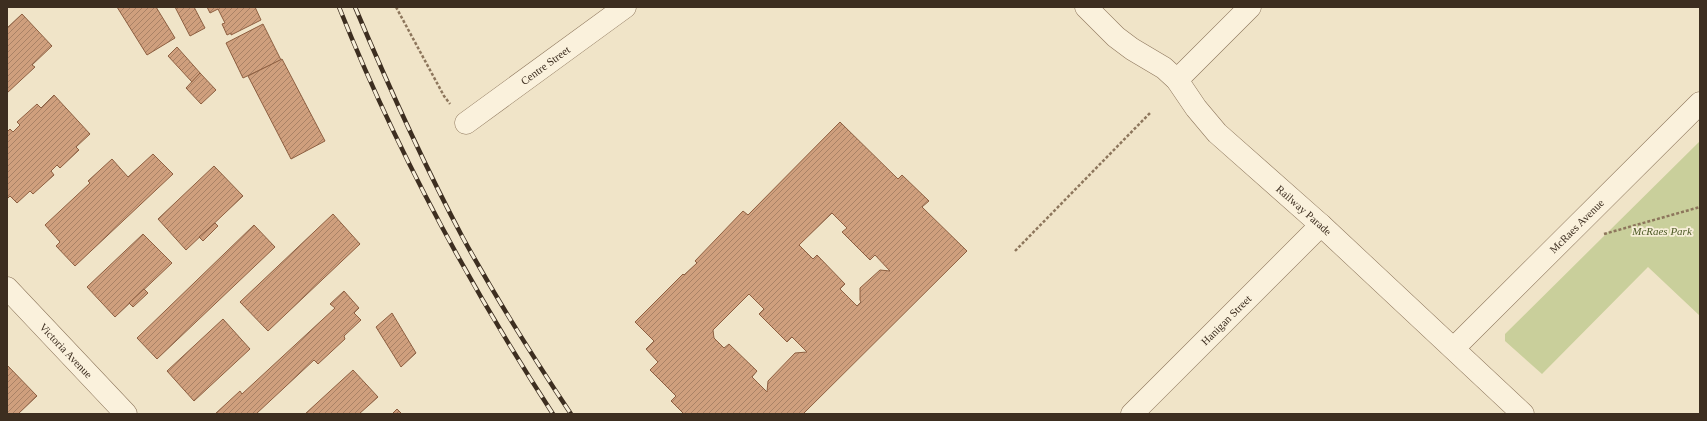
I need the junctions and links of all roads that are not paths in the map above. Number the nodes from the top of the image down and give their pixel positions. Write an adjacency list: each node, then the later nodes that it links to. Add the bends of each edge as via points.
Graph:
1 (625, 7): 6 (street, Centre Street)
2 (1086, 7): 4 (street, Railway Parade, via 1116,37 1164,68)
3 (1250, 7): 4 (street)
4 (1176, 80): 7 (street, Railway Parade, via 1217,133)
5 (1700, 103): 9 (street, McRaes Avenue)
6 (466, 123)
7 (1321, 225): 9 (street, Railway Parade); 11 (street, Hanigan Street)
8 (7, 288): 10 (street, Victoria Avenue)
9 (1454, 348): 12 (street, Railway Parade)
10 (126, 414)
11 (1132, 414)
12 (1523, 414)

